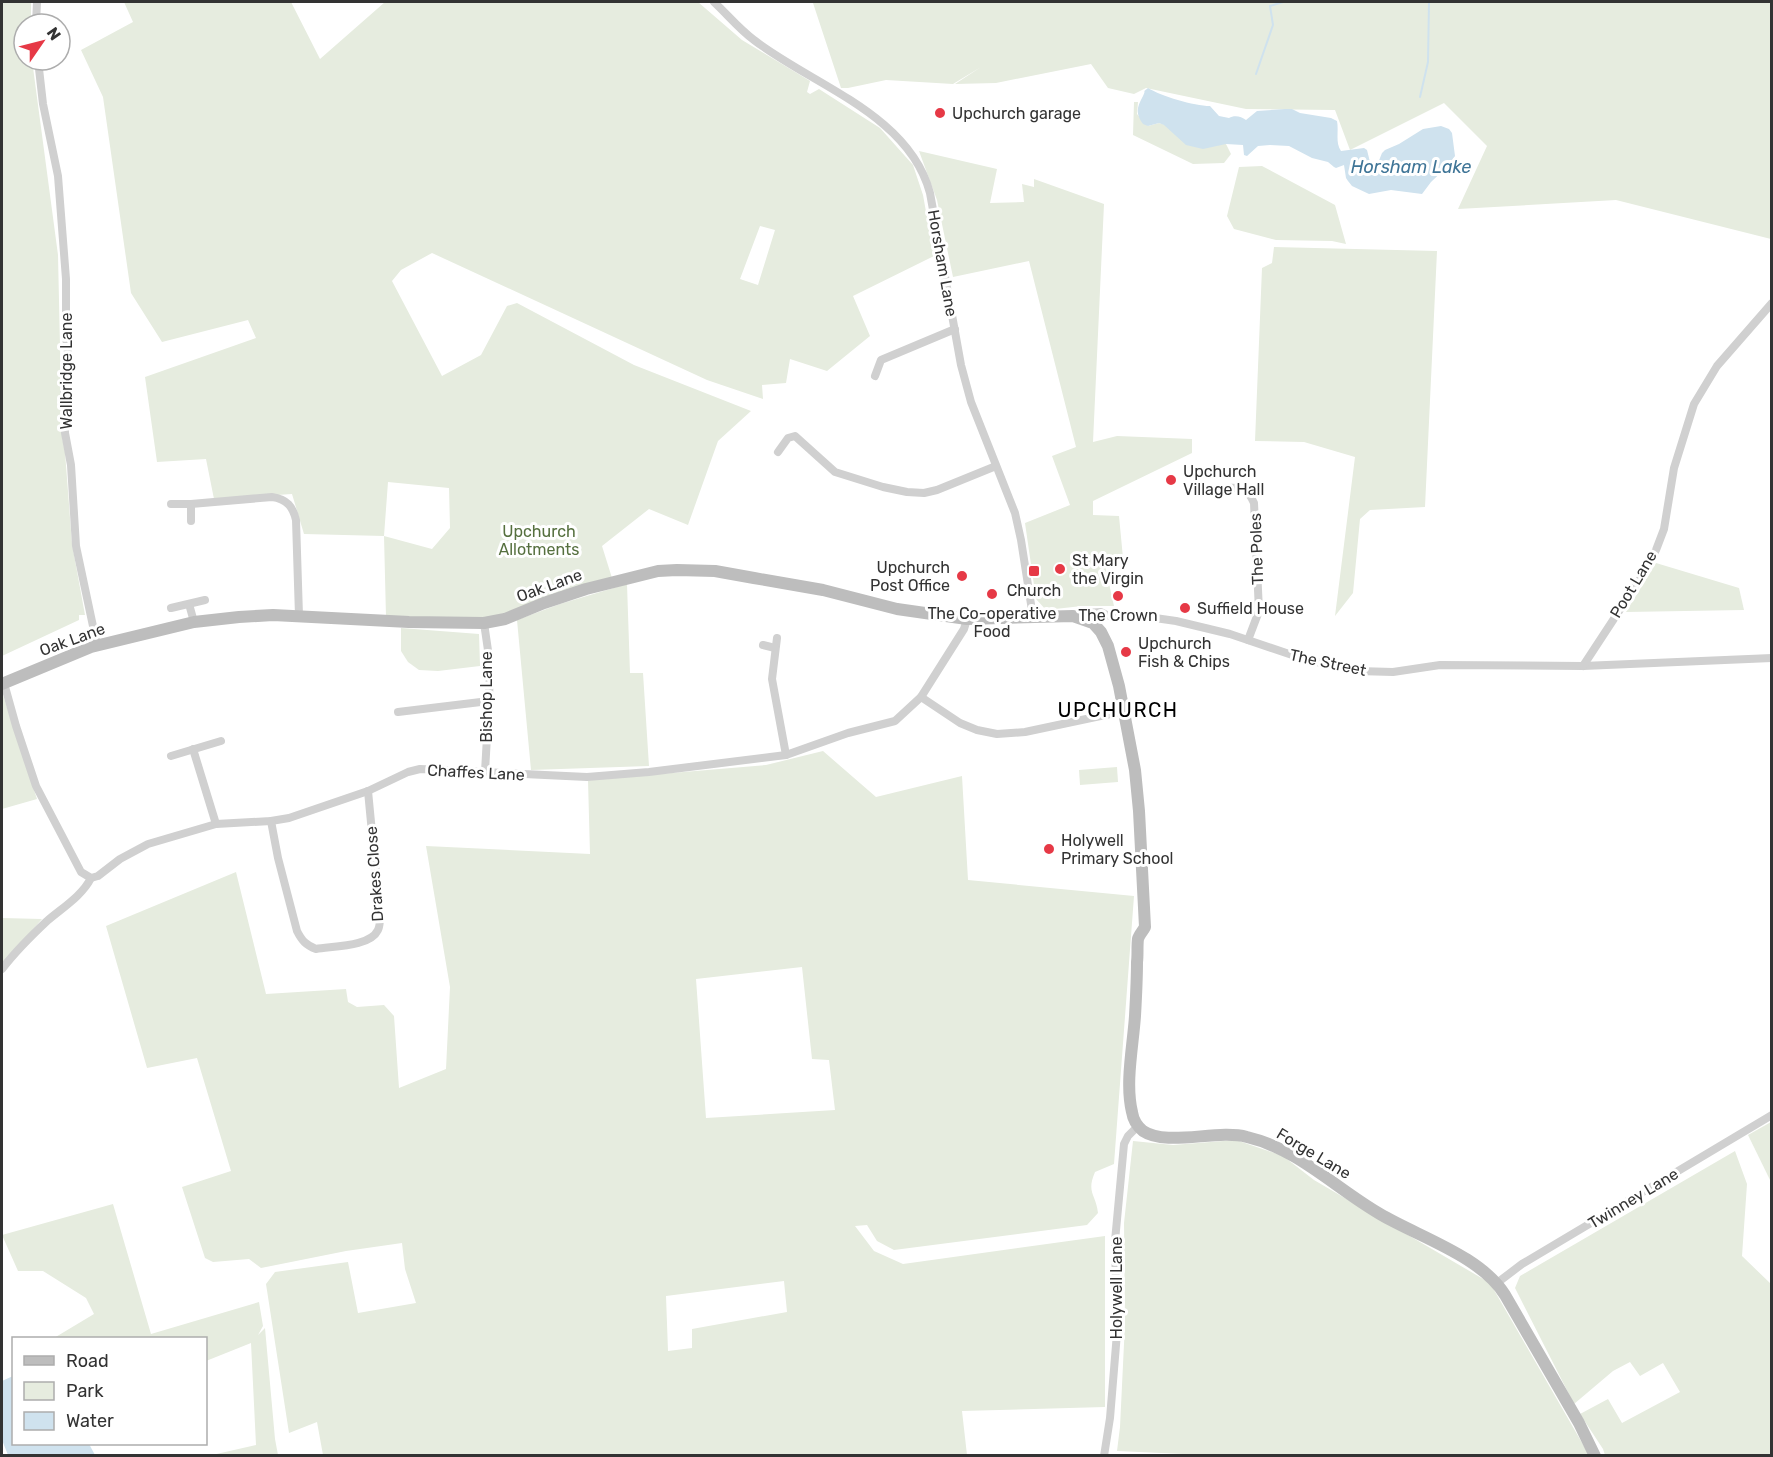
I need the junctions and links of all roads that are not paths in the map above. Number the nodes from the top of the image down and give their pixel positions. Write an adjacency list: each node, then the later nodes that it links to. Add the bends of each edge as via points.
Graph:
1 (714, 2): 4 (street, Horsham Lane, via 753,39 857,104 911,153 929,190)
2 (39, 72): 25 (street, Wallbridge Lane, via 58,176 66,279 69,362 64,386 65,433 76,546)
3 (1772, 303): 29 (street, Poot Lane, via 1717,366 1694,404 1674,468 1664,529 1656,550)
4 (955, 329): 5 (street, via 881,360); 7 (street, Horsham Lane, via 964,380)
5 (875, 376)
6 (778, 452): 7 (street, via 795,435 836,472 914,493 940,489)
7 (996, 466): 17 (street, Horsham Lane, via 1016,517)
8 (1214, 489): 24 (street, The Poles, via 1243,489 1251,494 1254,503 1258,611)
9 (171, 504): 10 (street)
10 (191, 504): 11 (street); 15 (street, via 272,497 290,505 296,520)
11 (191, 521)
12 (205, 600): 13 (street)
13 (189, 604): 14 (street); 20 (street)
14 (171, 608)
15 (299, 616): 20 (street, Oak Lane); 21 (street, Oak Lane)
16 (1109, 616): 18 (street, The Street, via 1090,612); 22 (street); 24 (street, The Street, via 1176,621)
17 (1033, 617): 18 (street, Oak Lane); 19 (street, Oak Lane)
18 (1079, 617): 22 (street, Oak Lane)
19 (967, 619): 21 (street, Oak Lane, via 897,609 823,590 715,571 677,570 595,587); 31 (street, Chaffes Lane)
20 (194, 622): 25 (street, Oak Lane)
21 (484, 623): 32 (street, Bishop Lane)
22 (1097, 627): 33 (street, Oak Lane, via 1105,638)
23 (777, 638): 27 (street)
24 (1248, 640): 29 (street, The Street, via 1357,671 1393,672 1440,665)
25 (97, 645): 30 (street, Oak Lane)
26 (763, 645): 27 (street)
27 (776, 648): 37 (street, via 772,679)
28 (1772, 658): 29 (street)
29 (1583, 666)
30 (3, 683): 43 (street, via 36,786 81,872)
31 (921, 697): 33 (street, via 967,727 1000,735); 37 (street, Chaffes Lane, via 895,722 848,733)
32 (489, 701): 34 (street); 39 (street, Bishop Lane)
33 (1124, 711): 46 (street, via 1134,759 1145,919 1138,938 1130,1077 1131,1109)
34 (398, 712)
35 (221, 741): 36 (street)
36 (193, 749): 38 (street); 42 (street)
37 (786, 755): 39 (street, Chaffes Lane, via 587,777)
38 (171, 756)
39 (485, 772): 40 (street, Chaffes Lane, via 420,769)
40 (368, 791): 41 (street, Chaffes Lane); 41 (street, Drakes Close, via 380,928 363,942 316,949 302,940)
41 (271, 821): 42 (street, Chaffes Lane)
42 (216, 824): 43 (street, Chaffes Lane, via 147,844)
43 (91, 878): 44 (street, Chaffes Lane, via 84,890)
44 (2, 969)
45 (1772, 1115): 47 (street, Twinney Lane, via 1522,1264)
46 (1138, 1126): 47 (street, Forge Lane, via 1163,1137 1246,1136 1283,1150 1380,1214 1480,1267); 48 (street, Holywell Lane, via 1124,1144 1115,1241 1117,1333)
47 (1497, 1283): 49 (street, Forge Lane)
48 (1104, 1455)
49 (1595, 1455)

